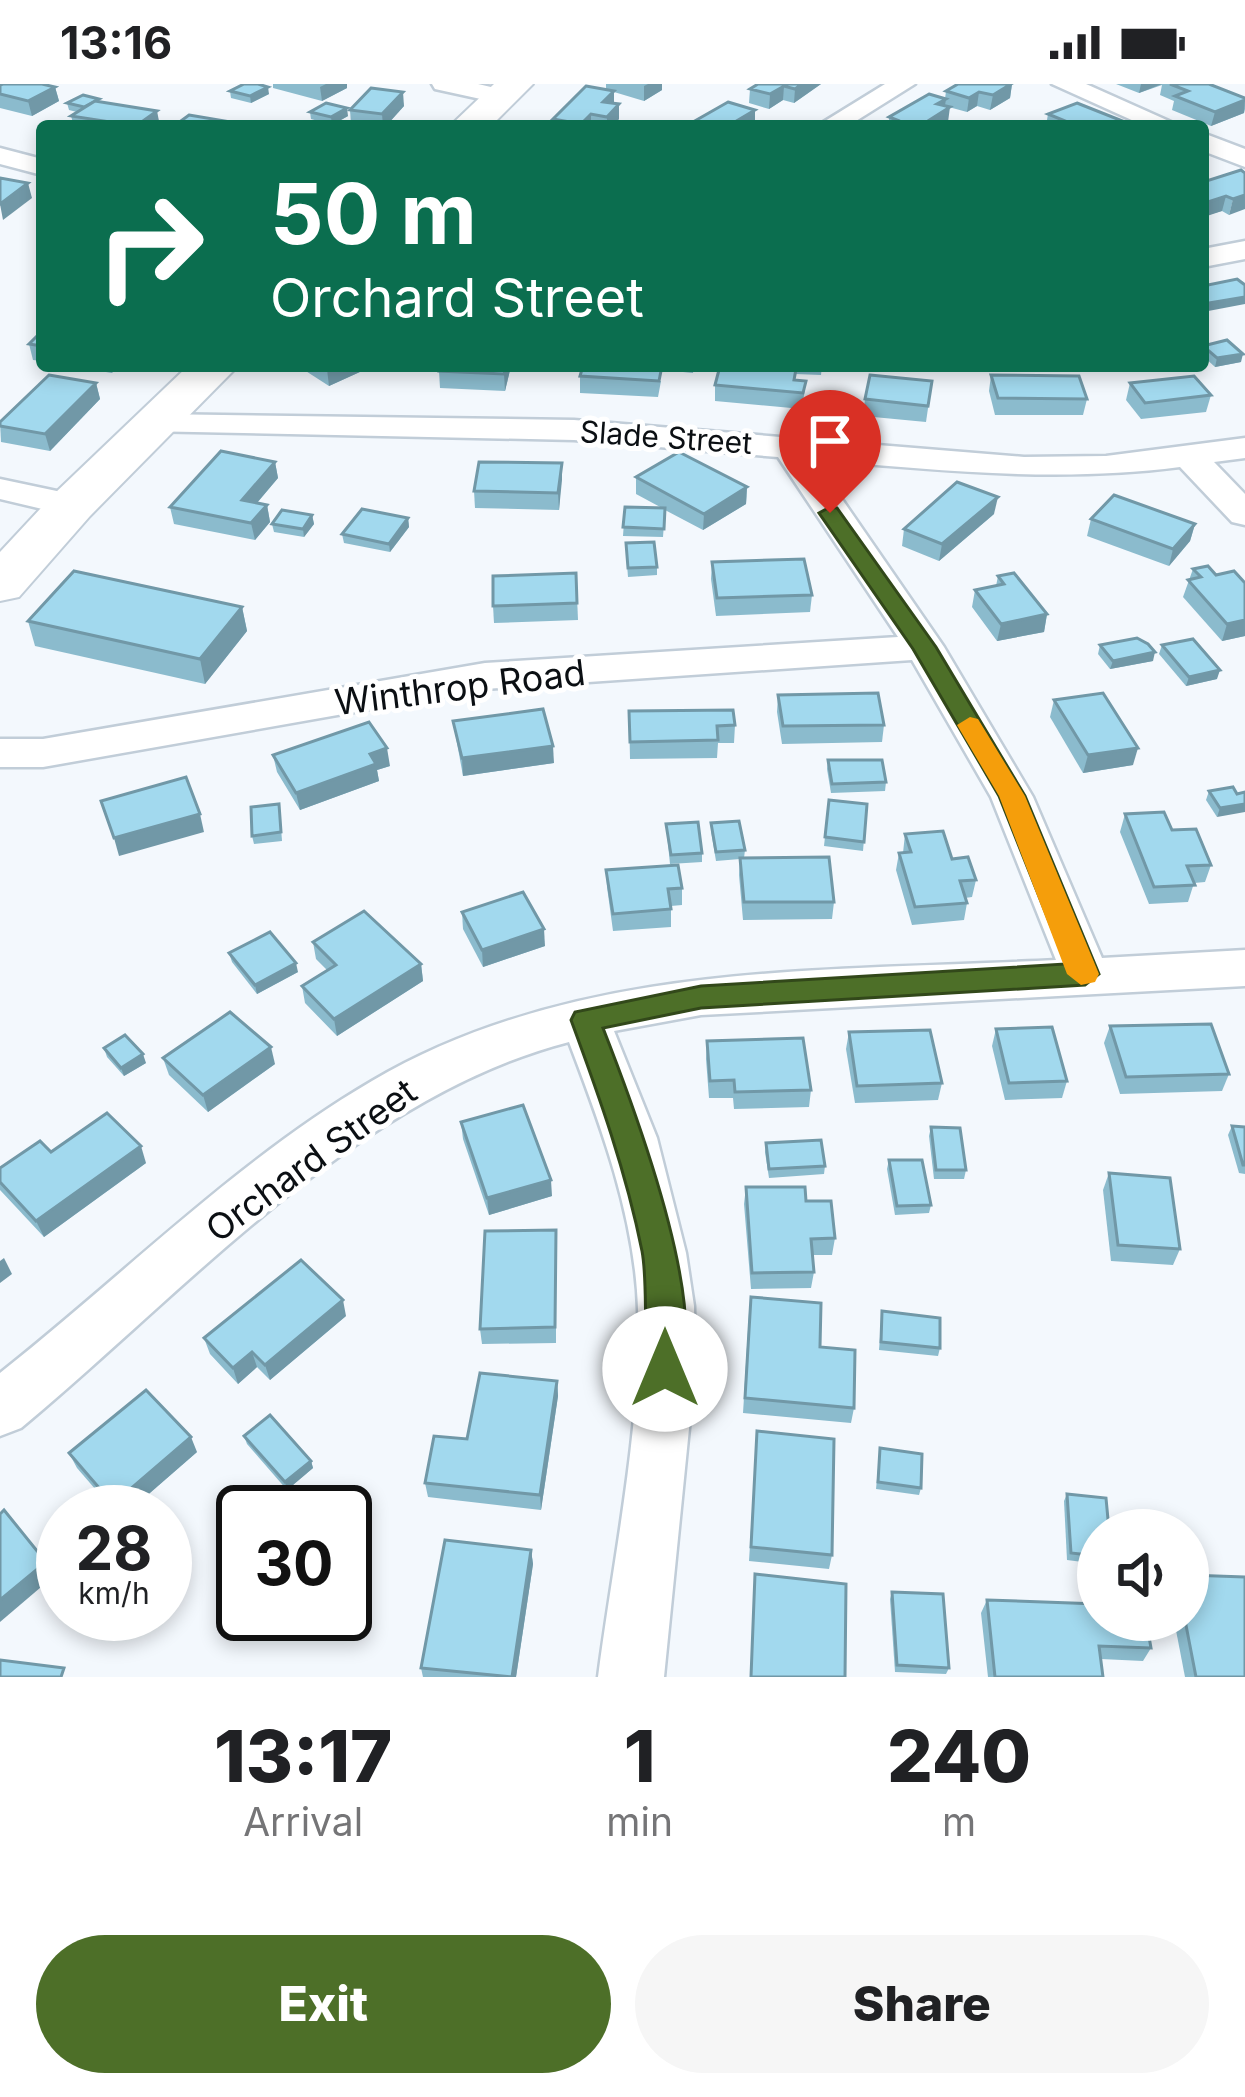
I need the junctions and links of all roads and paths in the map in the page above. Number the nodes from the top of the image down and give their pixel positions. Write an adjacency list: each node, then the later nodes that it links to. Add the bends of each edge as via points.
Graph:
1 (444, 84): 4 (street)
2 (903, 84): 6 (street)
3 (1064, 84): 7 (street)
4 (507, 90): 5 (main road)
5 (475, 120)
6 (840, 120)
7 (1152, 120)
8 (1209, 144): 10 (street)
9 (0, 156): 11 (street)
10 (1245, 159)
11 (36, 165)
12 (1245, 250): 13 (street)
13 (1209, 257)
14 (209, 372): 15 (main road)
15 (157, 424): 16 (street, Slade Street, via 574,430); 20 (main road)
16 (788, 446): 18 (street, Slade Street, via 1024,467); 23 (street)
17 (1245, 448): 18 (street, Slade Street)
18 (1190, 457): 21 (street)
19 (0, 489): 20 (street)
20 (72, 505): 22 (main road)
21 (1245, 514)
22 (0, 585)
23 (924, 647): 24 (street, Winthrop Road, via 485,676 66,749); 26 (street, via 1012,796)
24 (0, 753)
25 (1245, 968): 26 (street, Orchard Street)
26 (1085, 974): 27 (street, Orchard Street, via 701,997)
27 (585, 1020): 28 (street, Orchard Street, via 423,1077 359,1117); 29 (street, via 631,1138 666,1306)
28 (0, 1409)
29 (631, 1677)

